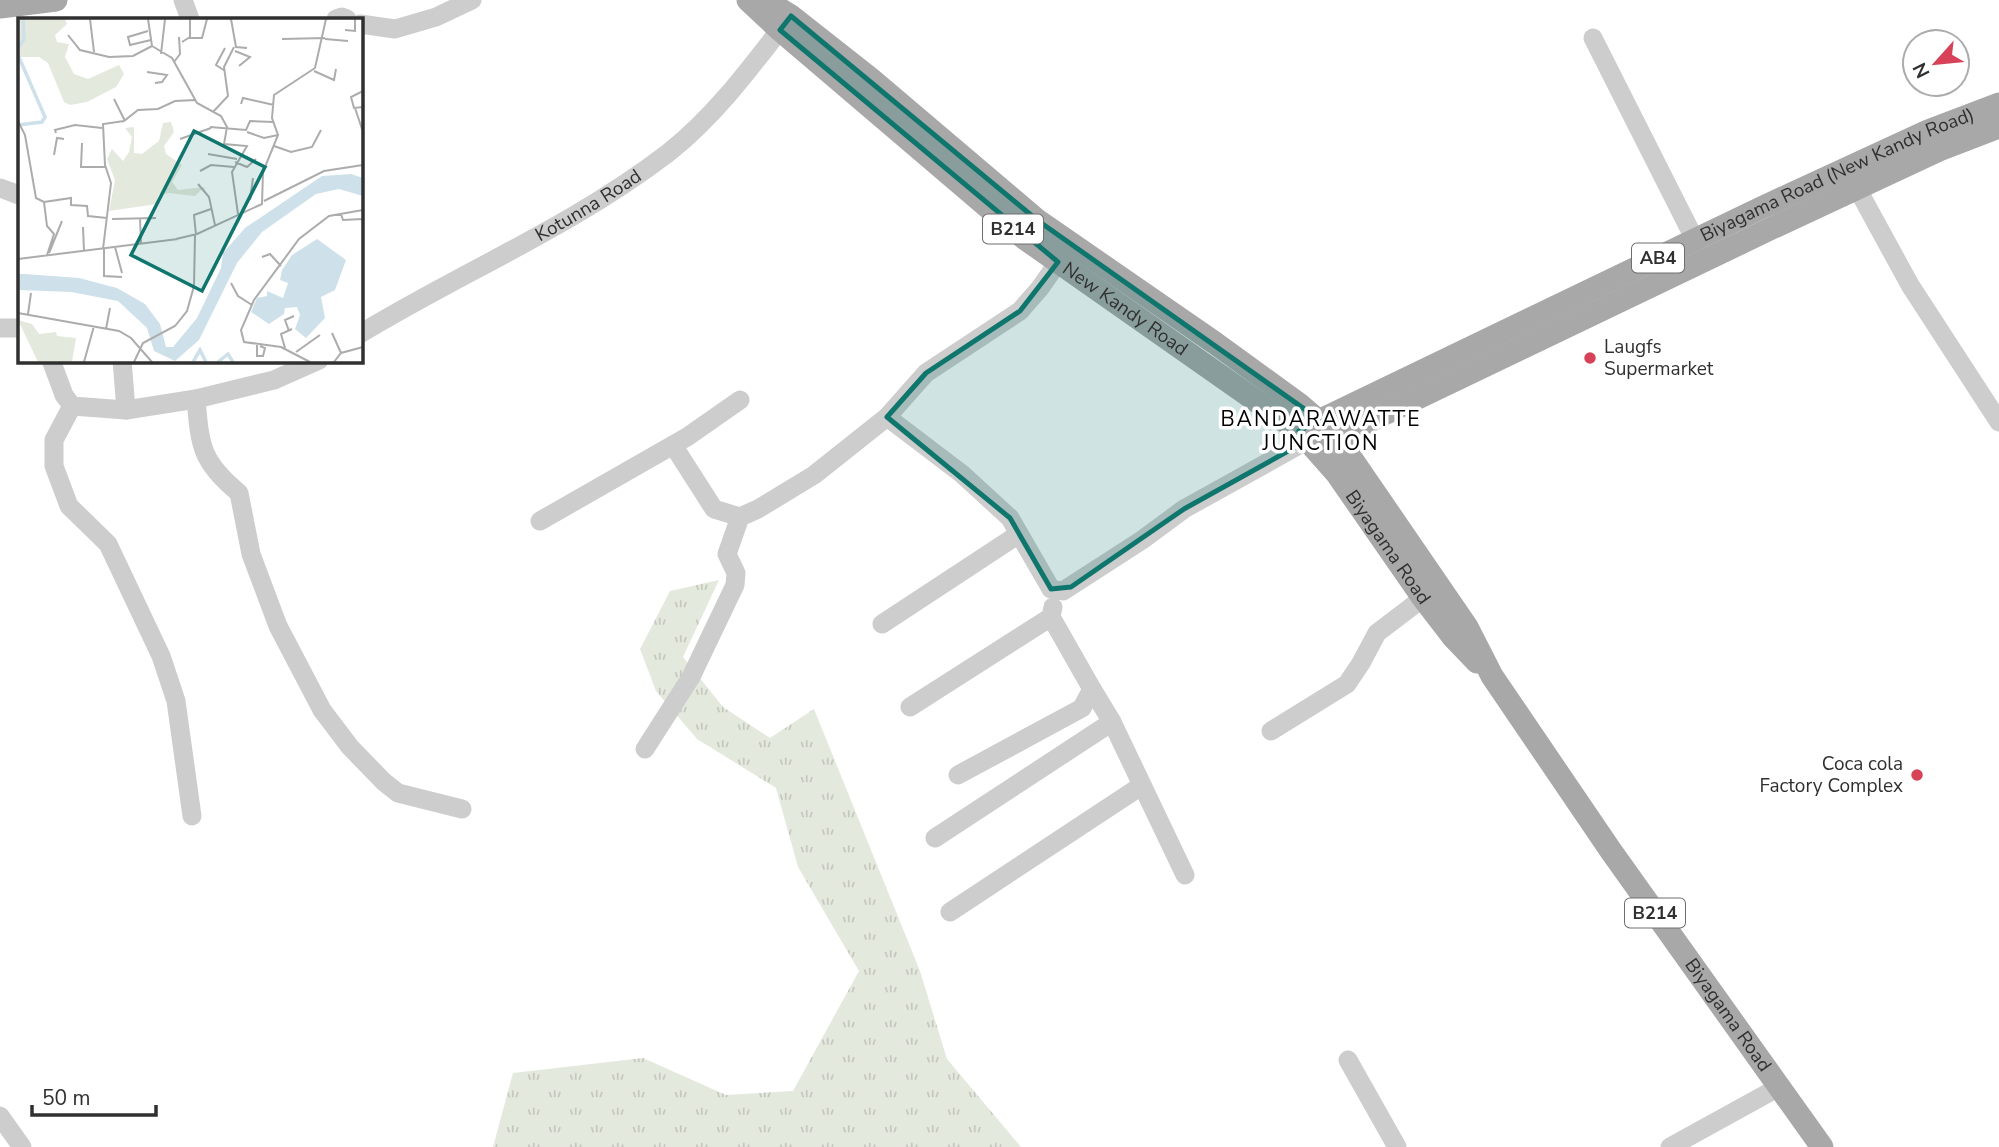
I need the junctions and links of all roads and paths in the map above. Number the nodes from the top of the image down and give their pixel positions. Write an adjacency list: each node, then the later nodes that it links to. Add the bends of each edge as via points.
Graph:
1 (56, 0): 6 (main road)
2 (183, 0): 7 (street)
3 (472, 0): 9 (street, via 395,29)
4 (748, 0): 8 (main road, New Kandy Road / B214)
5 (765, 0): 8 (main road, New Kandy Road / B214)
6 (0, 7)
7 (190, 18)
8 (785, 23): 17 (main road, New Kandy Road / B214, via 871,79); 20 (street, Kotunna Road, via 727,95 668,153 525,243)
9 (362, 24)
10 (1593, 38): 16 (street)
11 (1999, 104): 16 (main road, Biyagama Road (New Kandy Road) / AB4, via 1928,131)
12 (1999, 127): 14 (main road, Biyagama Road (New Kandy Road) / AB4)
13 (0, 188): 15 (street)
14 (1857, 188): 16 (main road, Biyagama Road (New Kandy Road) / AB4); 29 (street, via 1910,285)
15 (18, 195)
16 (1700, 250): 30 (main road, Biyagama Road (New Kandy Road) / AB4)
17 (1064, 253): 28 (street, via 1020,311 926,373); 30 (main road, New Kandy Road / B214, via 1194,328)
18 (0, 328): 19 (street)
19 (18, 328)
20 (362, 333)
21 (52, 362): 26 (street)
22 (122, 362): 27 (street)
23 (314, 362): 24 (street, via 274,380)
24 (196, 399): 27 (street); 47 (street, via 205,457 239,493 251,554 278,625 322,710 350,747 398,793)
25 (740, 400): 31 (street)
26 (72, 406): 27 (street); 48 (street, via 54,440 54,466 69,506 108,544 161,656 176,701)
27 (126, 410)
28 (887, 417): 32 (street, via 814,475); 34 (street, via 962,474 1010,518)
29 (1999, 422)
30 (1316, 435): 35 (street, via 1184,509 1071,587); 36 (main road, Biyagama Road / B214); 39 (main road, Biyagama Road / B214, via 1467,627)
31 (673, 445): 32 (street, via 714,509); 33 (street)
32 (740, 517): 44 (street, via 727,554 736,573 735,585 696,669)
33 (540, 521)
34 (1019, 534): 35 (street, via 1051,589); 38 (street)
35 (1056, 589): 37 (street)
36 (1423, 598): 39 (main road, Biyagama Road / B214); 43 (street, via 1377,633 1347,684)
37 (1051, 617): 40 (street); 41 (street)
38 (882, 624)
39 (1492, 676): 53 (main road, Biyagama Road / B214)
40 (1092, 689): 42 (street); 45 (street, via 1082,708)
41 (910, 707)
42 (1112, 722): 46 (street); 49 (street)
43 (1271, 731)
44 (645, 749)
45 (958, 775)
46 (1141, 786): 50 (street); 51 (street)
47 (462, 809)
48 (192, 816)
49 (935, 838)
50 (1185, 874)
51 (950, 912)
52 (1348, 1060): 56 (street)
53 (1779, 1087): 57 (street); 58 (main road, Biyagama Road / B214)
54 (0, 1116): 55 (street)
55 (22, 1147)
56 (1397, 1147)
57 (1670, 1147)
58 (1822, 1147)

